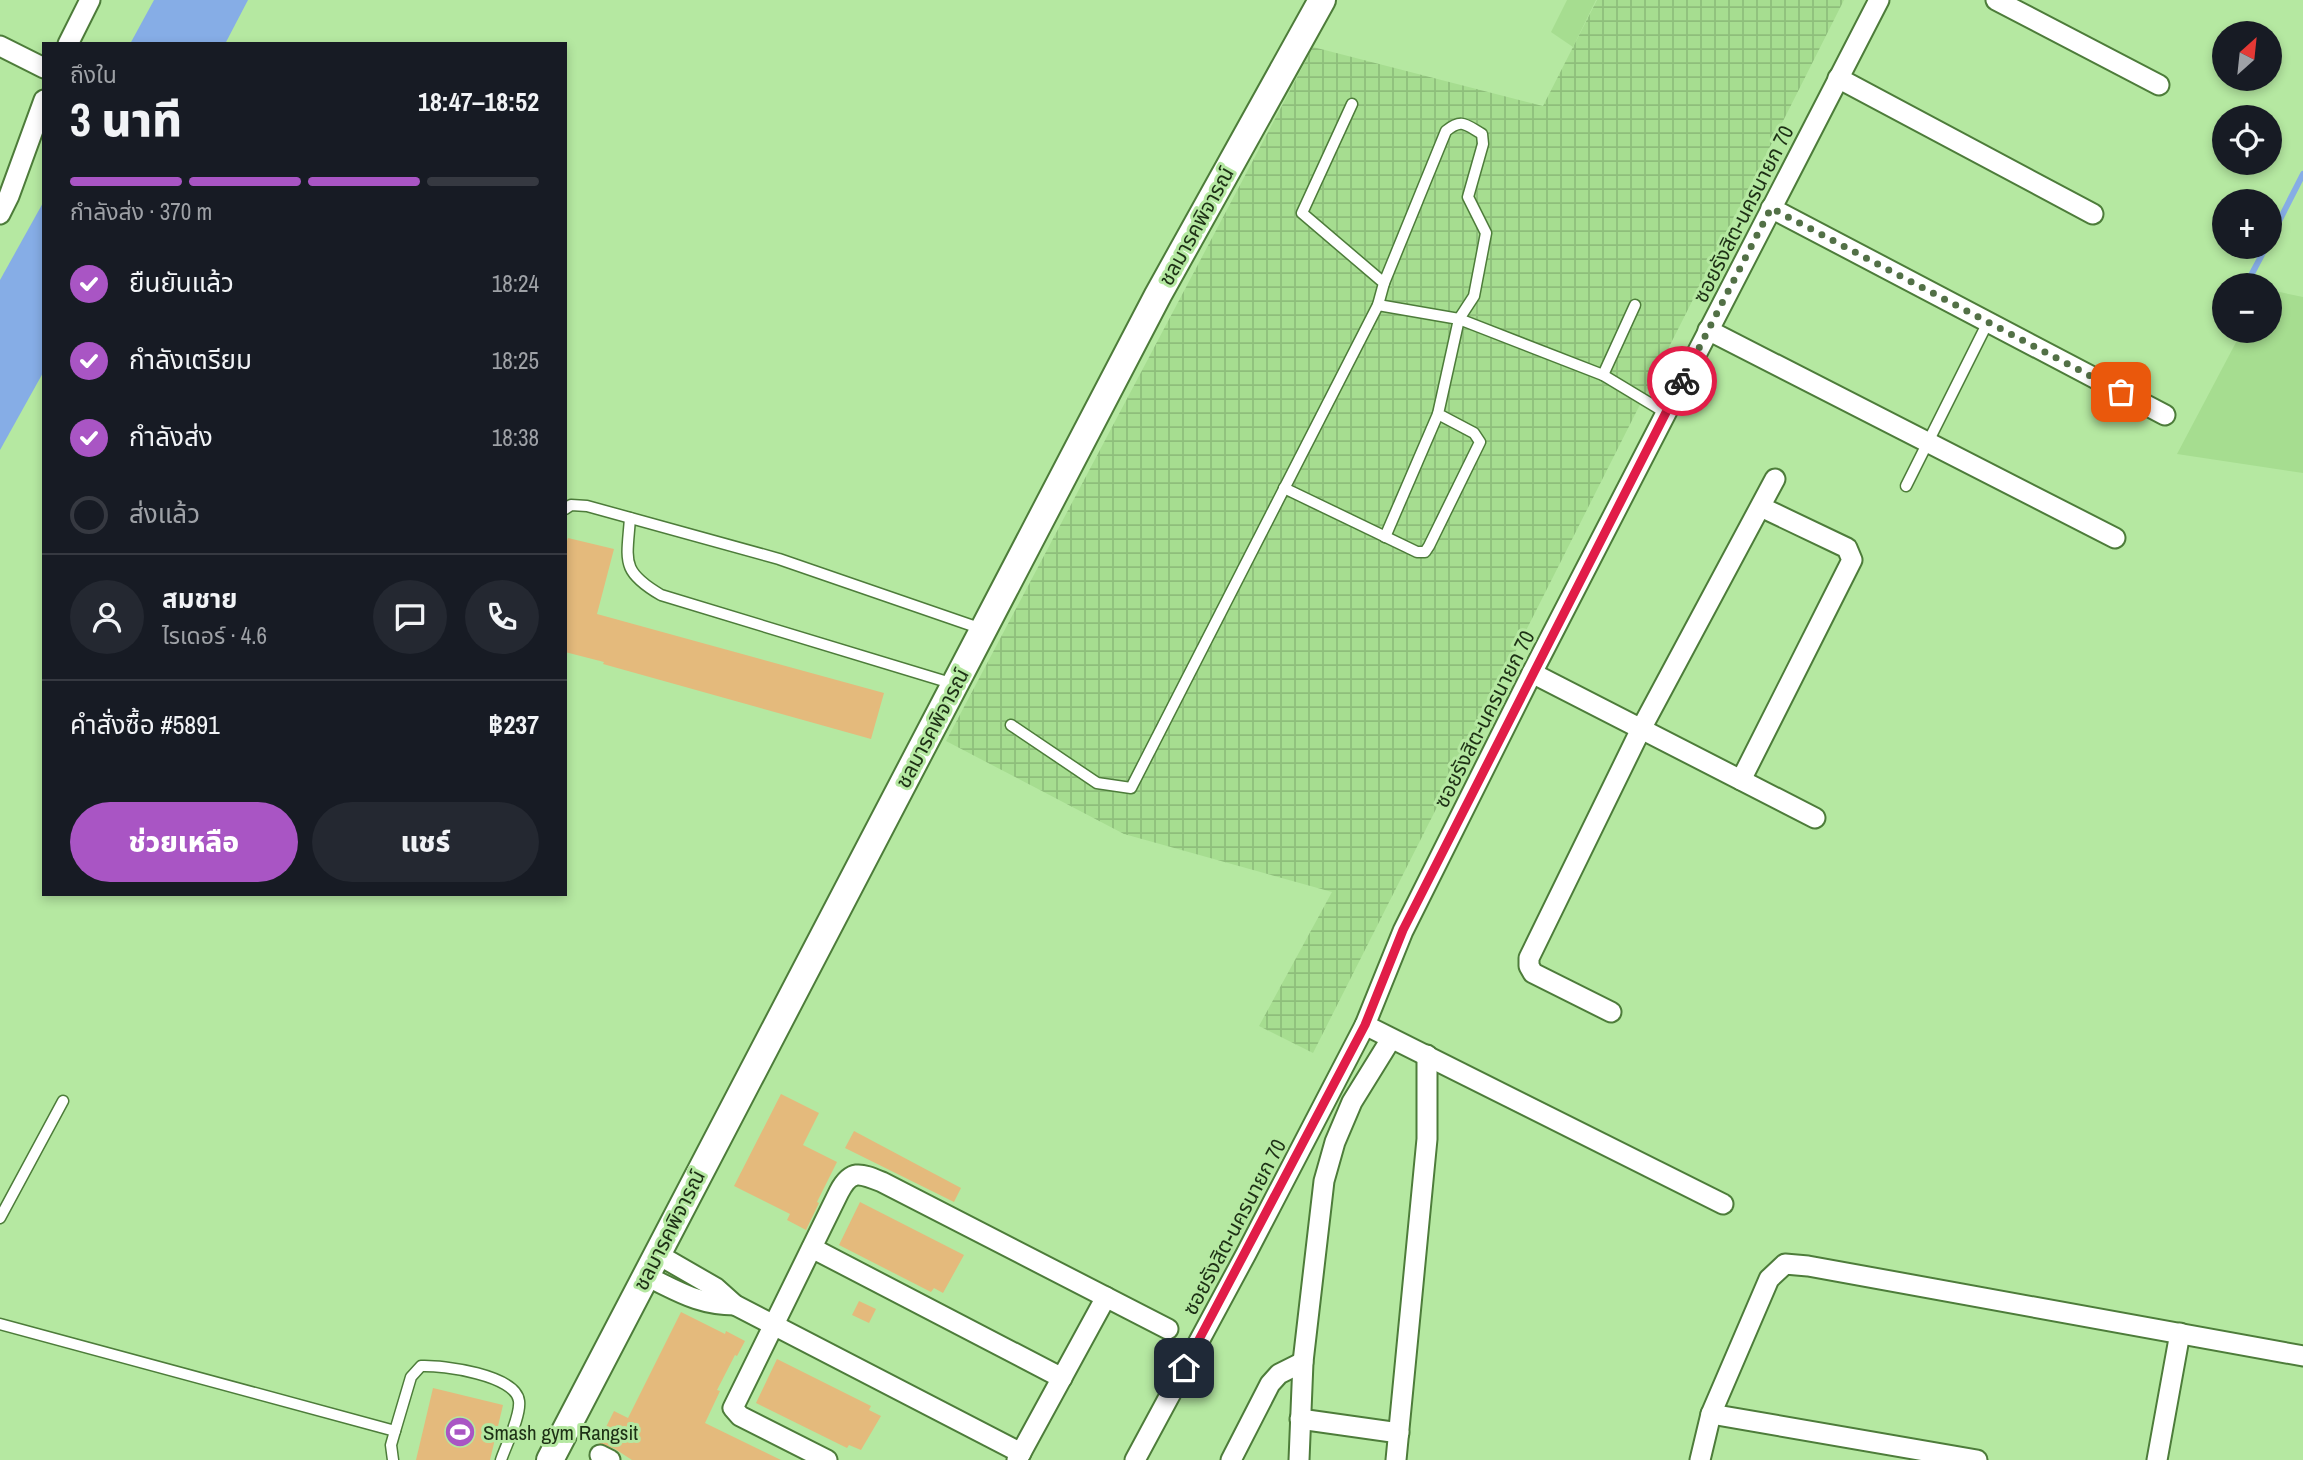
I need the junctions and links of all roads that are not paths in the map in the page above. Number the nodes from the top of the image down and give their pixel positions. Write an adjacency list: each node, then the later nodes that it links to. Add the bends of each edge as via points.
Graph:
1 (90, 0): 5 (street)
2 (1322, 0): 35 (street, ชลมารคพิจารณ์, via 1158,295)
3 (1879, 0): 8 (street, ซอยรังสิต-นครนายก 70)
4 (1996, 0): 9 (street)
5 (69, 42)
6 (0, 46): 7 (street)
7 (42, 67)
8 (1838, 78): 13 (street, ซอยรังสิต-นครนายก 70); 15 (street)
9 (2160, 85)
10 (1352, 104): 16 (lane, via 1302,213)
11 (42, 105): 12 (street)
12 (5, 194): 14 (street)
13 (1771, 208): 20 (street); 21 (street, ซอยรังสิต-นครนายก 70)
14 (0, 214)
15 (2093, 214)
16 (1384, 282): 17 (lane); 19 (lane, via 1446,131 1461,123 1482,134 1468,197 1486,233 1474,296)
17 (1378, 305): 19 (lane); 29 (lane)
18 (1634, 305): 22 (lane)
19 (1459, 319): 22 (lane); 24 (lane)
20 (1988, 322): 25 (street); 26 (lane)
21 (1708, 330): 23 (street, ซอยรังสิต-นครนายก 70); 26 (street)
22 (1603, 375): 23 (lane)
23 (1666, 413): 36 (street, ซอยรังสิต-นครนายก 70)
24 (1438, 414): 33 (lane); 33 (lane, via 1474,433 1480,442 1425,552)
25 (2165, 415)
26 (1929, 443): 28 (lane); 34 (street)
27 (1775, 480): 30 (street)
28 (1906, 486)
29 (1284, 488): 33 (lane); 38 (lane, via 1131,788 1097,783)
30 (1761, 507): 39 (street); 40 (street, via 1847,548 1852,560)
31 (567, 508): 32 (lane, via 587,506)
32 (630, 518): 35 (lane, via 779,559); 37 (lane, via 627,561 638,582 661,595)
33 (1385, 537)
34 (2115, 538)
35 (983, 629): 37 (street, ชลมารคพิจารณ์)
36 (1532, 673): 39 (street); 43 (street, ซอยรังสิต-นครนายก 70, via 1403,930)
37 (954, 685): 50 (street, ชลมารคพิจารณ์)
38 (1011, 725)
39 (1641, 729): 40 (street); 42 (street, via 1529,958 1533,973)
40 (1741, 780): 41 (street)
41 (1815, 818)
42 (1611, 1012)
43 (1365, 1025): 44 (street); 68 (street, ซอยรังสิต-นครนายก 70)
44 (1391, 1039): 45 (street); 57 (street, via 1352,1102 1324,1181)
45 (1427, 1055): 47 (street); 62 (street, via 1427,1139)
46 (63, 1101): 48 (lane)
47 (1723, 1205)
48 (0, 1218)
49 (812, 1248): 51 (street, via 846,1179 864,1175); 53 (street); 58 (street)
50 (651, 1265): 53 (street, via 716,1288 735,1305); 66 (street, ชลมารคพิจารณ์)
51 (1106, 1297): 54 (street); 58 (street)
52 (0, 1324): 61 (lane)
53 (773, 1325): 63 (street); 67 (street, via 733,1408 740,1416)
54 (1168, 1329)
55 (2180, 1333): 56 (street); 59 (street, via 1785,1264 1769,1279); 74 (street)
56 (2303, 1356)
57 (1303, 1362): 60 (street); 69 (street, via 1270,1384)
58 (1062, 1378): 63 (street)
59 (1711, 1414): 72 (street); 73 (street)
60 (1300, 1419): 62 (street); 70 (street)
61 (395, 1431): 64 (lane); 65 (lane, via 411,1377 421,1366 500,1379 519,1400)
62 (1399, 1433): 71 (street)
63 (1019, 1456)
64 (393, 1460)
65 (501, 1460)
66 (550, 1460)
67 (827, 1460)
68 (1135, 1460)
69 (1231, 1460)
70 (1299, 1460)
71 (1396, 1460)
72 (1700, 1460)
73 (1977, 1460)
74 (2157, 1460)

